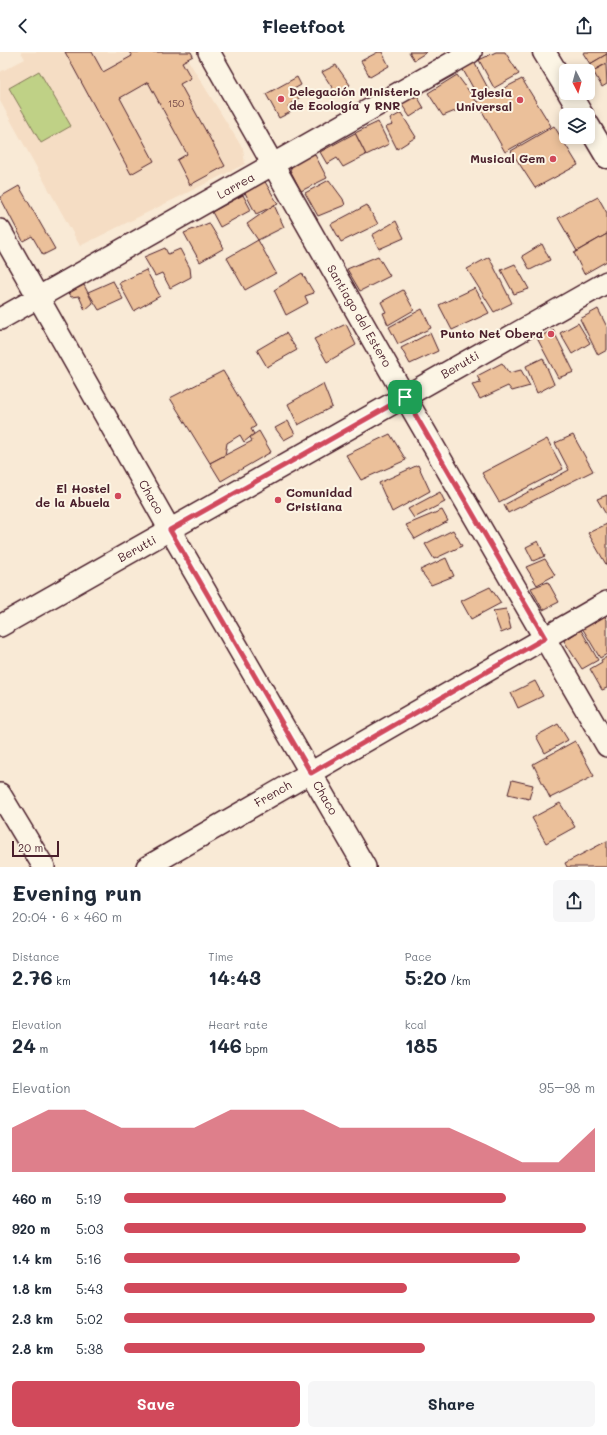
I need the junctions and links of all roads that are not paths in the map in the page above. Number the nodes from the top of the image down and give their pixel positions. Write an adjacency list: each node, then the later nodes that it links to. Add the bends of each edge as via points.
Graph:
1 (209, 52): 7 (street, Santiago del Estero)
2 (471, 52): 7 (street, Larrea)
3 (544, 52): 4 (main road)
4 (559, 77)
5 (595, 137): 6 (main road)
6 (607, 157)
7 (273, 165): 10 (street, Larrea); 12 (street, Santiago del Estero)
8 (0, 230): 10 (street, Chaco)
9 (607, 282): 12 (street, Berutti)
10 (38, 297): 11 (street, Larrea); 13 (street, Chaco)
11 (0, 319)
12 (405, 397): 13 (street, Berutti); 16 (street, Santiago del Estero)
13 (170, 530): 15 (street, Berutti); 18 (street, Chaco)
14 (607, 602): 16 (street, French)
15 (0, 626)
16 (545, 638): 17 (street, Santiago del Estero); 18 (street, French)
17 (607, 746)
18 (311, 773): 21 (street, French); 22 (street, Chaco)
19 (0, 794): 20 (street)
20 (44, 867)
21 (147, 867)
22 (365, 867)

